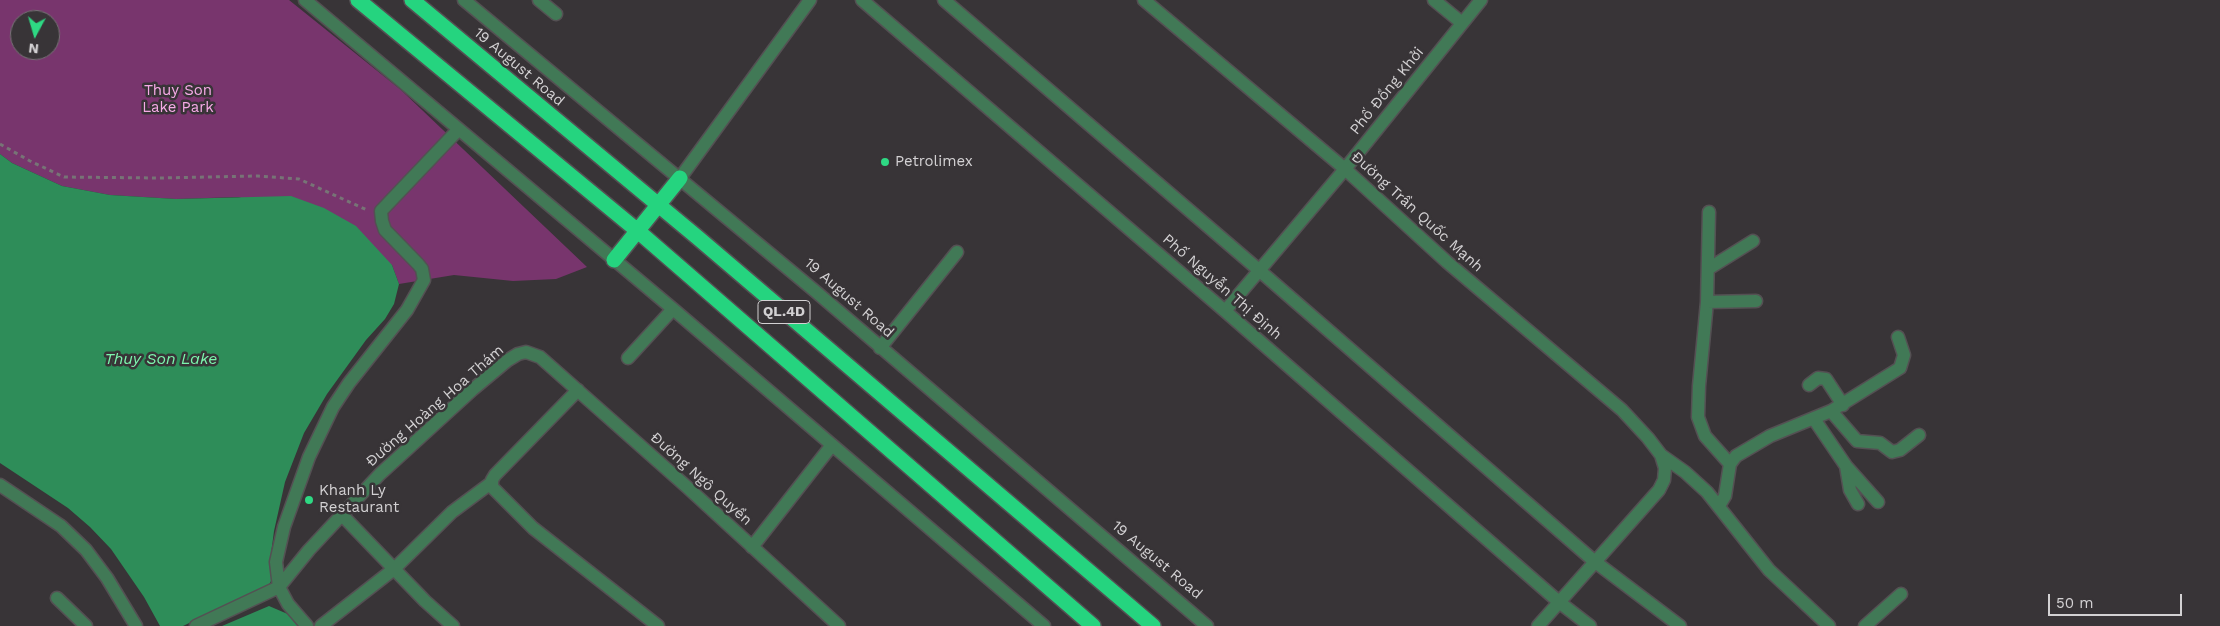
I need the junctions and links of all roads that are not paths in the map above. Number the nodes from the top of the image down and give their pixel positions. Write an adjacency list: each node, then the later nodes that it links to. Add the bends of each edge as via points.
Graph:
1 (305, 0): 14 (street)
2 (358, 0): 19 (highway, QL.4D)
3 (412, 0): 17 (highway, 19 August Road / QL.4D)
4 (464, 0): 16 (street, 19 August Road)
5 (539, 0): 12 (street)
6 (810, 0): 16 (street)
7 (862, 0): 28 (street, Phố Nguyễn Thị Định)
8 (944, 0): 24 (street)
9 (1144, 0): 15 (street, Đường Trần Quốc Mạnh)
10 (1434, 0): 13 (street)
11 (1482, 0): 13 (street, Phố Đồng Khởi)
12 (556, 14)
13 (1462, 23): 15 (street, Phố Đồng Khởi)
14 (458, 130): 22 (street); 52 (street, via 384,207 381,216 385,230 422,269 424,280 407,310 333,407 317,438 284,527 276,562)
15 (1345, 169): 24 (street, Phố Đồng Khởi); 40 (street, Đường Trần Quốc Mạnh, via 1447,262 1622,410)
16 (680, 178): 17 (highway); 30 (street, 19 August Road)
17 (658, 206): 19 (highway); 66 (highway, 19 August Road / QL.4D)
18 (1710, 212): 23 (street)
19 (638, 232): 22 (highway); 65 (highway, QL.4D)
20 (1753, 241): 23 (street)
21 (957, 252): 30 (street)
22 (614, 260): 27 (street)
23 (1708, 269): 26 (street)
24 (1260, 270): 28 (street, Phố Đồng Khởi); 50 (street)
25 (1756, 301): 26 (street)
26 (1707, 302): 41 (street, via 1698,417 1705,436)
27 (673, 309): 32 (street); 39 (street)
28 (1225, 311): 55 (street, Phố Nguyễn Thị Định)
29 (1898, 337): 35 (street, via 1904,356 1900,368)
30 (880, 348): 67 (street, 19 August Road)
31 (540, 357): 34 (street, Đường Ngô Quyền); 48 (street, Đường Hoàng Hoa Thám, via 526,352 508,360 380,474)
32 (628, 358)
33 (1809, 384): 35 (street, via 1818,378 1826,379)
34 (578, 390): 43 (street); 49 (street, Đường Ngô Quyền)
35 (1843, 405): 36 (street)
36 (1831, 412): 37 (street); 38 (street, via 1857,441 1880,443 1892,452 1900,450)
37 (1814, 419): 41 (street, via 1755,444); 42 (street)
38 (1919, 435)
39 (832, 445): 49 (street); 64 (street)
40 (1661, 455): 47 (street, Đường Trần Quốc Mạnh, via 1696,482); 50 (street, via 1665,468 1659,490)
41 (1730, 464): 47 (street, via 1725,496)
42 (1846, 466): 45 (street); 46 (street, via 1850,490)
43 (491, 483): 51 (street, via 452,512); 62 (street, via 494,491 534,528)
44 (0, 484): 57 (street, via 60,526 86,550)
45 (1878, 502)
46 (1858, 504)
47 (1719, 506): 71 (street, Đường Trần Quốc Mạnh, via 1769,570)
48 (342, 515): 51 (street); 52 (street, Đường Hoàng Hoa Thám)
49 (752, 547): 63 (street, Đường Ngô Quyền)
50 (1594, 561): 55 (street); 70 (street)
51 (394, 569): 60 (street); 61 (street)
52 (279, 587): 58 (street, Đường Hoàng Hoa Thám); 59 (street, via 288,604)
53 (1901, 594): 72 (street)
54 (57, 598): 56 (street)
55 (1559, 602): 68 (street); 69 (street, Phố Nguyễn Thị Định)
56 (86, 626)
57 (136, 626)
58 (196, 626)
59 (307, 626)
60 (321, 626)
61 (453, 626)
62 (658, 626)
63 (839, 626)
64 (1044, 626)
65 (1094, 626)
66 (1153, 626)
67 (1207, 626)
68 (1538, 626)
69 (1590, 626)
70 (1680, 626)
71 (1829, 626)
72 (1865, 626)

